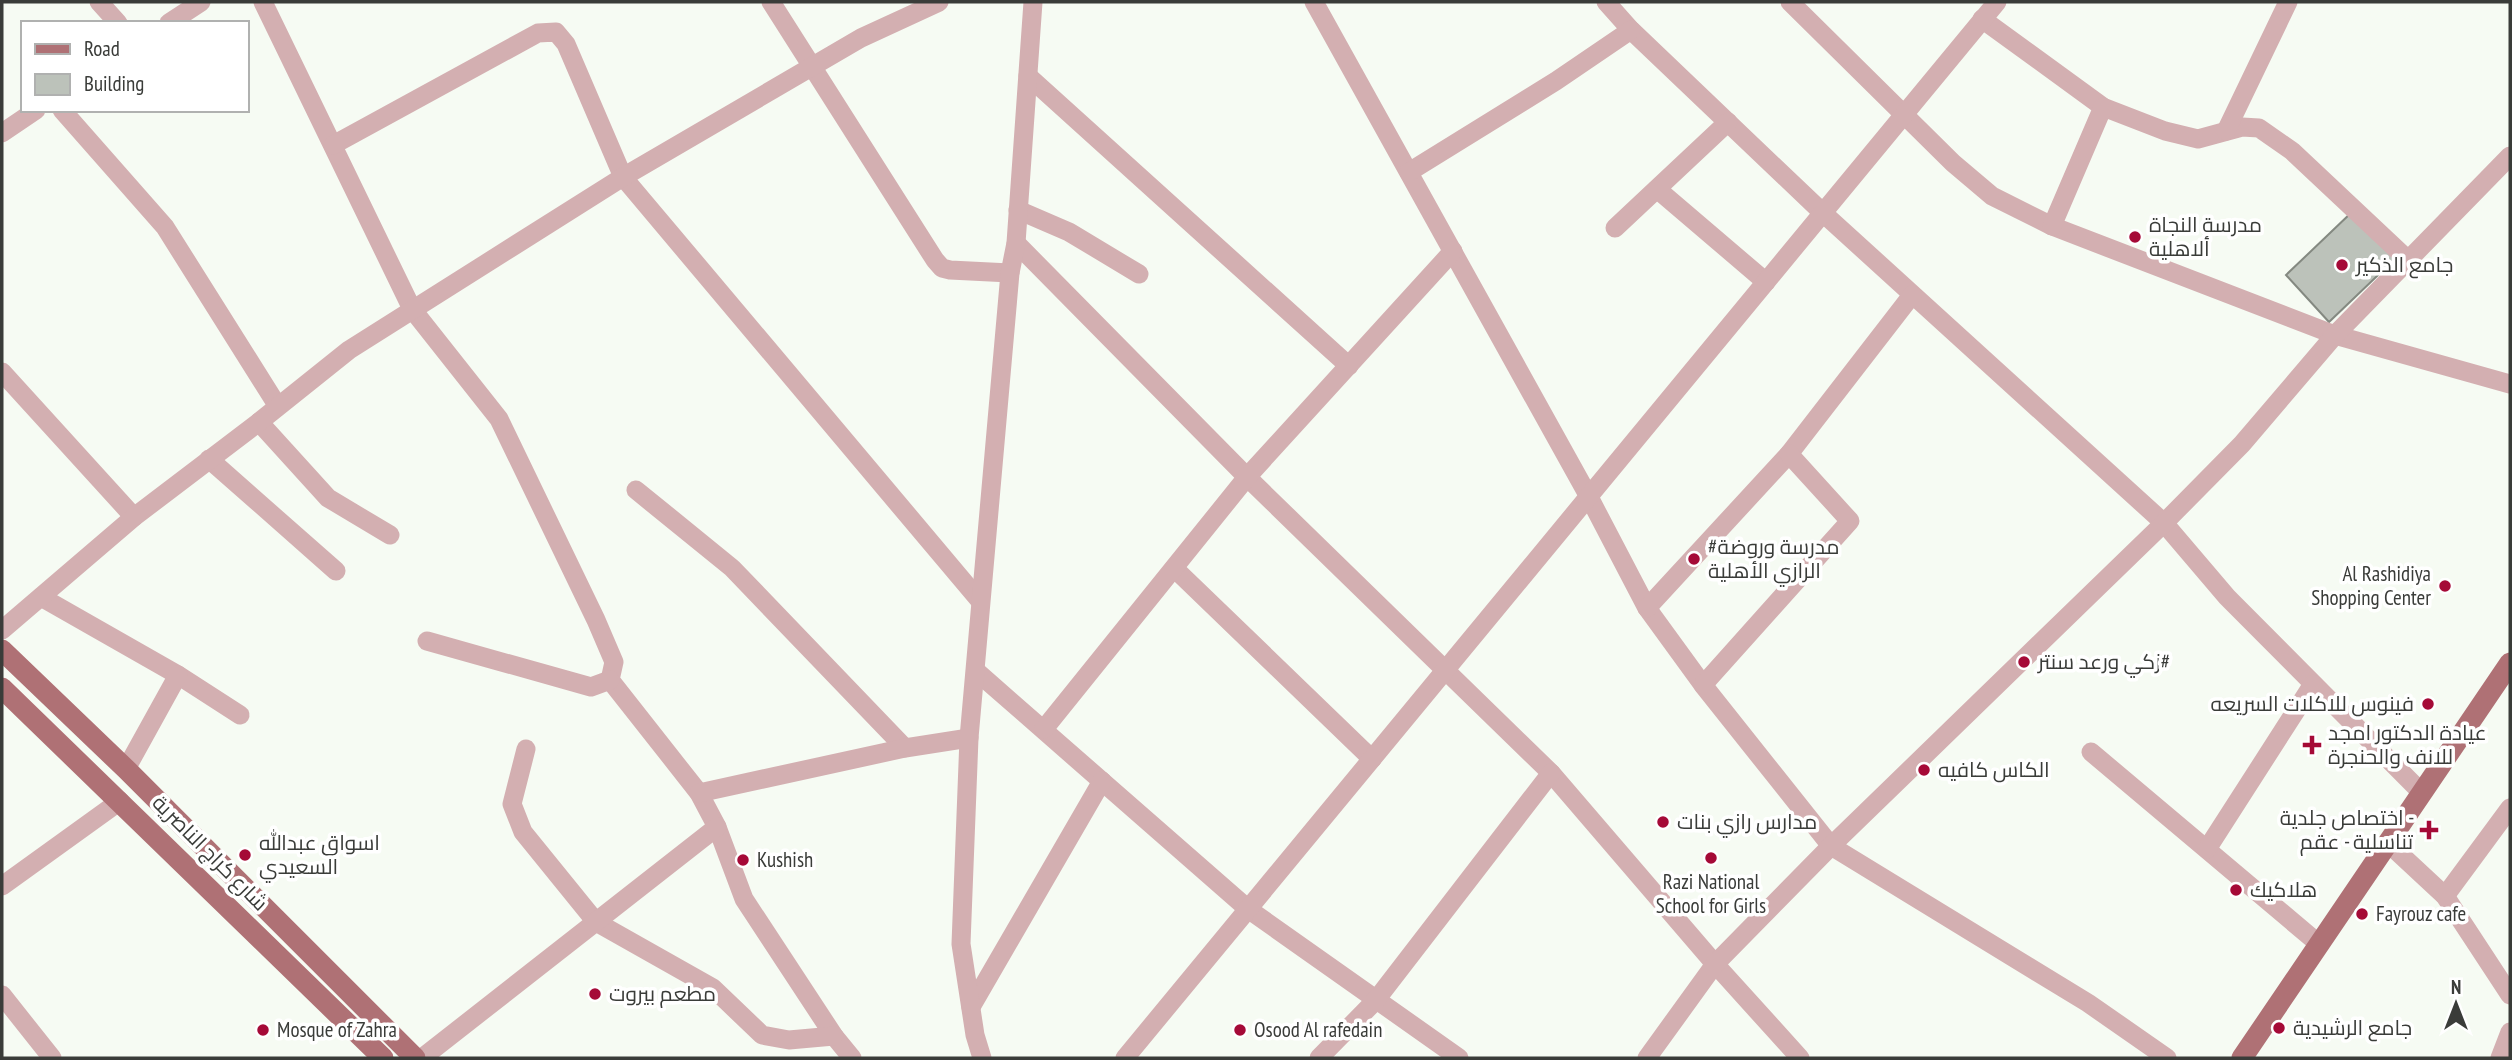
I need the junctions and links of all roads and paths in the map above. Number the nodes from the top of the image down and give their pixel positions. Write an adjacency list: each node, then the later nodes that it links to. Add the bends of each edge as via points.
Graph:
1 (99, 2): 13 (street)
2 (201, 2): 14 (street)
3 (263, 2): 25 (street)
4 (771, 2): 16 (street)
5 (939, 2): 16 (street)
6 (1033, 2): 17 (street)
7 (1314, 2): 27 (street)
8 (1606, 2): 15 (street)
9 (1790, 2): 21 (street)
10 (1997, 2): 12 (street)
11 (2287, 2): 23 (street)
12 (1982, 19): 18 (street); 21 (street)
13 (116, 21)
14 (172, 21)
15 (1631, 30): 22 (street); 27 (street)
16 (813, 67): 28 (street); 37 (street, via 942,268)
17 (1028, 76): 30 (street); 43 (street)
18 (2103, 107): 23 (street, via 2198,139); 32 (street)
19 (33, 112): 24 (street)
20 (64, 112): 46 (street, via 165,227)
21 (1904, 115): 31 (street); 32 (street, via 1992,196)
22 (1728, 122): 29 (street); 31 (street)
23 (2227, 131): 36 (street, via 2259,128 2292,150)
24 (2, 133)
25 (333, 145): 28 (street, via 538,33 556,32 566,44); 41 (street)
26 (2510, 156): 36 (street)
27 (1409, 172): 35 (street)
28 (623, 177): 41 (street); 59 (street)
29 (1657, 189): 33 (street); 39 (street)
30 (1018, 210): 34 (street); 38 (street, via 1069,232)
31 (1823, 213): 39 (street); 40 (street)
32 (2052, 226): 42 (street)
33 (1615, 228)
34 (1016, 243): 37 (street); 50 (street)
35 (1453, 251): 43 (street); 52 (street)
36 (2408, 260): 42 (street)
37 (1010, 272): 59 (street)
38 (1139, 274)
39 (1766, 282): 52 (street)
40 (1912, 295): 48 (street); 54 (street)
41 (412, 309): 46 (street); 68 (street, via 499,419 614,662)
42 (2335, 335): 45 (street); 54 (street, via 2242,444)
43 (1349, 366): 50 (street)
44 (2, 372): 53 (street)
45 (2510, 384)
46 (277, 405): 47 (street)
47 (259, 422): 49 (street); 55 (street, via 328,498)
48 (1789, 454): 60 (street); 70 (street, via 1850,520)
49 (209, 460): 53 (street); 57 (street)
50 (1247, 477): 56 (street); 65 (street)
51 (636, 490): 75 (street, via 732,568)
52 (1589, 497): 60 (street); 65 (street)
53 (134, 517): 58 (street)
54 (2164, 523): 69 (street, via 2227,597); 88 (street)
55 (390, 535)
56 (1174, 568): 73 (street); 78 (street)
57 (336, 571)
58 (41, 597): 61 (street); 67 (street)
59 (980, 601): 66 (street)
60 (1647, 608): 70 (street)
61 (2, 629)
62 (427, 641): 68 (street, via 591,687)
63 (2, 650): 79 (main road, شارع كراج الناصرية)
64 (2510, 663): 82 (main road)
65 (1446, 669): 78 (street); 80 (street)
66 (976, 671): 73 (street); 74 (street)
67 (178, 675): 72 (street); 79 (street)
68 (610, 680): 83 (street)
69 (2313, 684): 82 (street); 89 (street)
70 (1703, 685): 88 (street)
71 (2, 688): 84 (main road, شارع كراج الناصرية)
72 (240, 715)
73 (1044, 729): 81 (street)
74 (969, 738): 75 (street); 99 (street, via 961,944)
75 (905, 748): 83 (street)
76 (526, 749): 93 (street, via 512,804 523,832)
77 (2091, 752): 89 (street)
78 (1372, 759): 92 (street)
79 (126, 769): 104 (main road, شارع كراج الناصرية)
80 (1551, 773): 95 (street); 98 (street)
81 (1102, 781): 92 (street); 99 (street)
82 (2421, 792): 87 (main road)
83 (699, 793): 86 (street)
84 (120, 801): 90 (street); 103 (main road, شارع كراج الناصرية)
85 (2510, 808): 91 (street)
86 (716, 827): 93 (street); 101 (street, via 744,899)
87 (2388, 843): 91 (street); 94 (main road)
88 (1831, 846): 95 (street); 113 (street, via 2088,1003)
89 (2207, 849): 94 (street)
90 (2, 886)
91 (2445, 896): 97 (street)
92 (1248, 909): 98 (street); 108 (street)
93 (596, 922): 101 (street, via 713,988 762,1035 789,1040); 105 (street)
94 (2319, 944): 114 (main road)
95 (1715, 964): 111 (street); 112 (street)
96 (2, 995): 102 (street)
97 (2510, 995)
98 (1376, 1000): 109 (street); 110 (street)
99 (971, 1007): 107 (street)
100 (2510, 1032): 115 (street)
101 (834, 1036): 106 (street)
102 (52, 1058)
103 (383, 1058)
104 (415, 1058)
105 (422, 1058)
106 (852, 1058)
107 (982, 1058)
108 (1125, 1058)
109 (1319, 1058)
110 (1459, 1058)
111 (1647, 1058)
112 (1800, 1058)
113 (2167, 1058)
114 (2242, 1058)
115 (2500, 1058)

